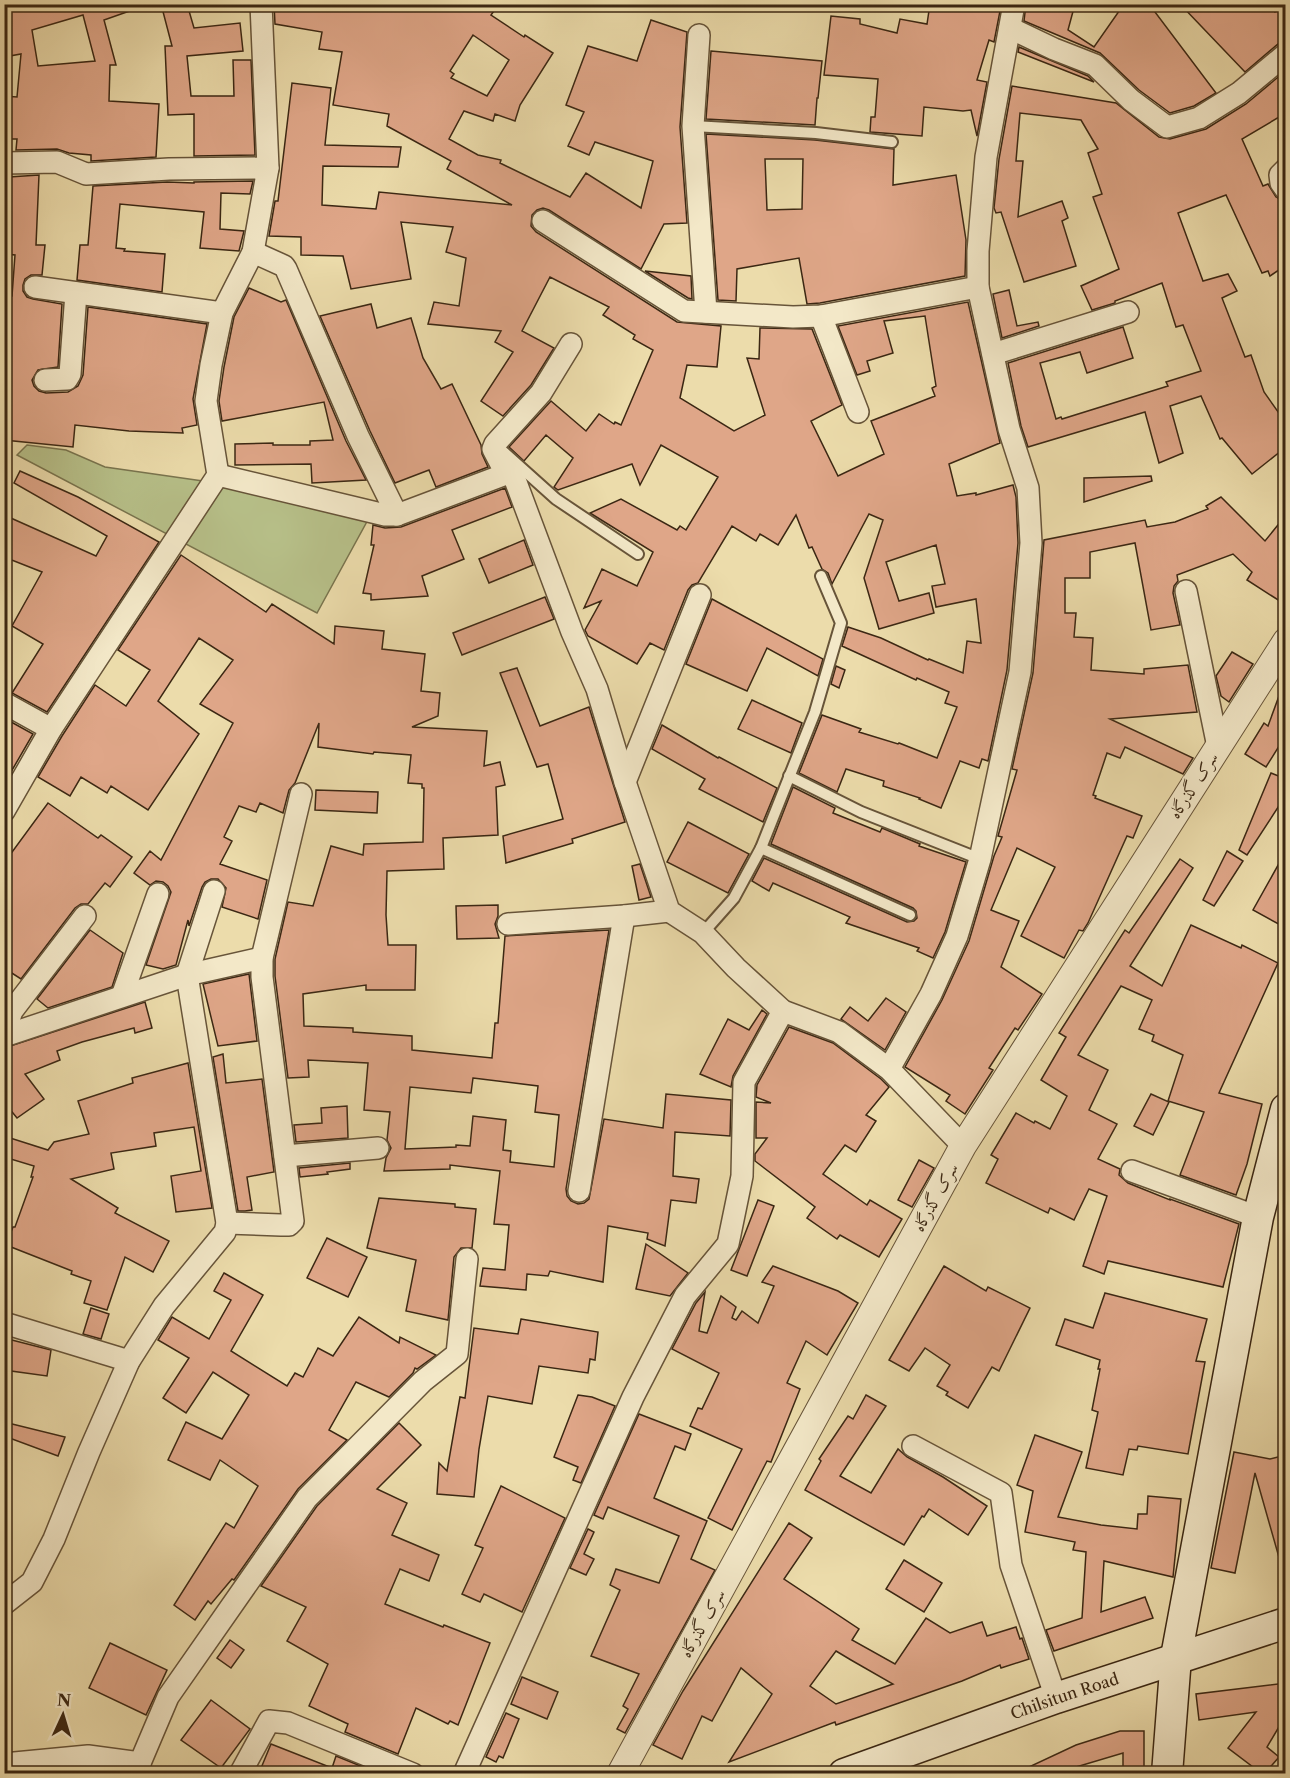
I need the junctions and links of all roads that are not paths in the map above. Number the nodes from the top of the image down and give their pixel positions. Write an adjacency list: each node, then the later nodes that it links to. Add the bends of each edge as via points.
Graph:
1 (261, 4): 8 (street)
2 (1011, 11): 4 (street, via 1054,49 1095,65 1131,100 1167,127 1209,112); 14 (street, via 986,157)
3 (699, 35): 5 (street)
4 (1286, 54)
5 (693, 126): 6 (lane); 16 (street)
6 (892, 142)
7 (4, 163): 8 (street, via 57,162 86,174)
8 (268, 168): 12 (street)
9 (1286, 169): 10 (street, via 1280,175)
10 (1286, 190)
11 (543, 221): 16 (street, via 684,311)
12 (253, 252): 18 (street); 27 (street, via 284,266)
13 (35, 287): 15 (street)
14 (978, 287): 19 (street); 21 (street)
15 (76, 293): 18 (street); 22 (street, via 70,374 62,381)
16 (706, 312): 19 (street)
17 (1128, 312): 21 (street)
18 (222, 313): 26 (street, via 206,401)
19 (821, 316): 23 (street)
20 (571, 344): 24 (street, via 541,393)
21 (993, 354): 41 (street, via 1009,429 1028,488 1031,543 1020,672)
22 (45, 380)
23 (858, 412)
24 (495, 444): 25 (street); 28 (lane, via 556,499)
25 (506, 474): 27 (street); 37 (street, via 514,477 597,689)
26 (218, 475): 27 (street, via 348,508); 34 (street)
27 (396, 515)
28 (638, 554)
29 (821, 576): 36 (lane, via 841,623)
30 (1186, 591): 35 (street)
31 (700, 595): 37 (street)
32 (1286, 641): 35 (street, سرک گذرگاه)
33 (4, 703): 34 (street)
34 (51, 729): 39 (street)
35 (1218, 747): 57 (street, سرک گذرگاه)
36 (789, 776): 40 (lane); 41 (lane, via 861,812)
37 (625, 782): 44 (street)
38 (301, 794): 50 (street)
39 (4, 811)
40 (760, 848): 45 (lane); 49 (lane, via 734,898)
41 (980, 859): 55 (street, via 957,936 931,994)
42 (214, 891): 51 (street)
43 (158, 894): 52 (street)
44 (669, 910): 47 (street); 49 (street)
45 (910, 915)
46 (85, 916): 54 (street, via 12,1011)
47 (624, 916): 48 (street); 61 (street)
48 (508, 924)
49 (703, 933): 53 (street)
50 (262, 958): 51 (street); 59 (street)
51 (187, 975): 52 (street); 63 (street)
52 (122, 996): 54 (street)
53 (783, 1011): 55 (street, via 839,1032); 76 (street, via 744,1082 742,1176 728,1244 685,1296 633,1397)
54 (4, 1035)
55 (889, 1069): 57 (street)
56 (1286, 1109): 62 (main road)
57 (963, 1146): 77 (street, سرک گذرگاه)
58 (378, 1148): 59 (street)
59 (285, 1156): 63 (street, via 293,1221 289,1225)
60 (1132, 1171): 62 (street)
61 (579, 1191)
62 (1258, 1217): 70 (main road)
63 (226, 1223): 66 (street, via 225,1232 164,1306)
64 (467, 1259): 73 (street, via 457,1354 423,1381 307,1498 168,1697)
65 (4, 1323): 66 (street)
66 (129, 1361): 68 (street, via 32,1582)
67 (913, 1446): 71 (street, via 1002,1493 1011,1565)
68 (4, 1604)
69 (1286, 1623): 70 (main road, Chilsitun Road)
70 (1176, 1657): 71 (main road, Chilsitun Road); 79 (main road)
71 (1056, 1698): 78 (main road, Chilsitun Road)
72 (4, 1764): 73 (street, via 88,1756)
73 (140, 1768)
74 (240, 1773): 75 (street, via 269,1721 288,1723)
75 (413, 1773)
76 (464, 1773)
77 (620, 1773)
78 (844, 1773)
79 (1167, 1773)

